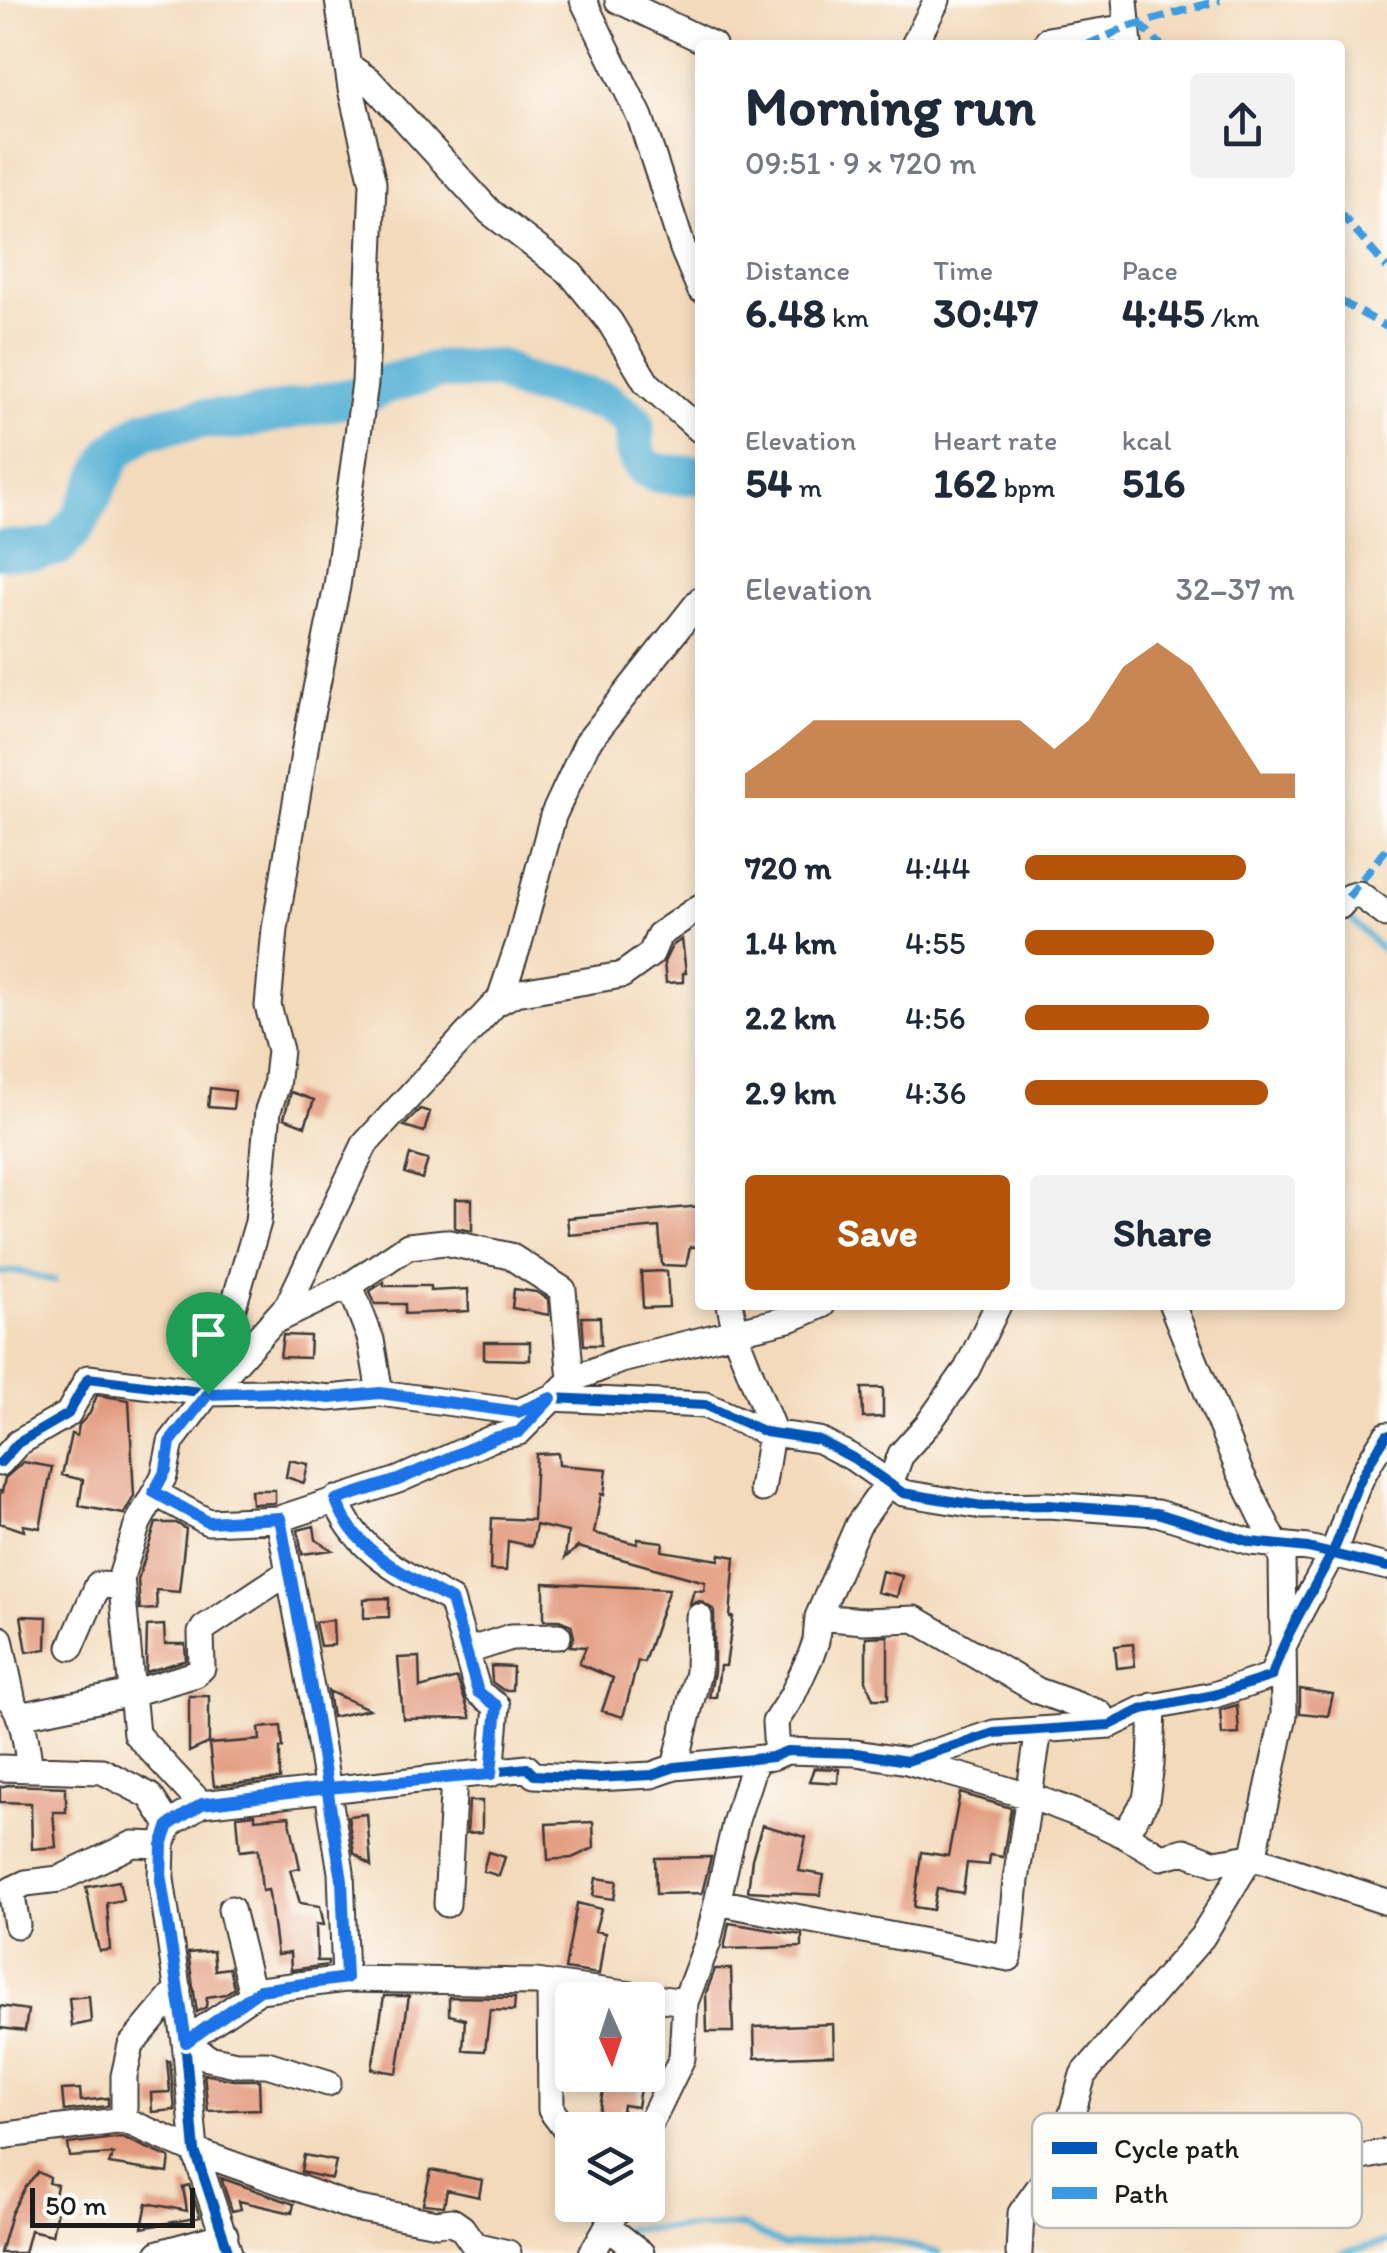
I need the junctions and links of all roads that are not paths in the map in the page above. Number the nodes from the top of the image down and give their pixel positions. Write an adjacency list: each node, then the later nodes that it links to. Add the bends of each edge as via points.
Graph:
1 (338, 0): 10 (street)
2 (583, 0): 11 (street, via 640,117)
3 (618, 0): 7 (street)
4 (937, 0): 8 (street)
5 (1125, 0): 6 (street)
6 (1128, 36): 9 (street)
7 (702, 40)
8 (917, 40)
9 (1048, 40)
10 (348, 64): 12 (street, via 490,212 570,274 610,322 646,382); 27 (street, via 373,182 364,383 338,586 275,929 268,1006 280,1050 258,1222)
11 (695, 277)
12 (695, 426)
13 (695, 606): 17 (street, via 587,743 553,816)
14 (1345, 900): 16 (street, via 1359,894)
15 (695, 910): 17 (street, via 659,935 651,954 622,975)
16 (1387, 915)
17 (500, 999): 23 (street, via 365,1144 288,1305)
18 (350, 1285): 23 (street); 25 (street, via 408,1246 445,1242 510,1256 563,1290); 26 (street)
19 (731, 1310): 24 (street)
20 (810, 1310): 24 (street)
21 (996, 1310): 32 (street, via 967,1370 901,1454)
22 (1174, 1310): 37 (street)
23 (274, 1321): 27 (street)
24 (736, 1331): 25 (street); 29 (street)
25 (571, 1380): 28 (street)
26 (380, 1393): 27 (street); 28 (street, via 518,1412)
27 (208, 1394): 31 (street, via 88,1378 68,1414 18,1442); 34 (street, via 170,1442)
28 (551, 1398): 29 (street, via 704,1406); 35 (street, via 519,1432)
29 (771, 1432): 32 (street, via 819,1440); 33 (street)
30 (1387, 1435): 38 (street, via 1354,1493)
31 (0, 1463)
32 (888, 1482): 37 (street, via 902,1493 982,1506 1157,1513); 43 (street, via 858,1525)
33 (762, 1488)
34 (154, 1492): 36 (street, via 208,1522); 41 (street, via 138,1523)
35 (336, 1500): 36 (street); 48 (street, via 351,1532 374,1554 451,1600)
36 (280, 1518): 40 (street)
37 (1276, 1545): 38 (street); 46 (street)
38 (1331, 1554): 39 (street); 46 (street)
39 (1387, 1568)
40 (287, 1573): 49 (street, via 204,1628 196,1674); 62 (street)
41 (122, 1586): 47 (street, via 98,1585); 49 (street)
42 (700, 1616): 58 (street, via 698,1672)
43 (818, 1617): 52 (street, via 915,1619 1038,1692 1099,1713); 55 (street, via 811,1655 775,1722)
44 (558, 1636): 48 (street, via 511,1637)
45 (0, 1639): 50 (street)
46 (1285, 1640): 51 (street, via 1272,1676 1214,1696); 67 (street, via 1284,1715)
47 (71, 1646)
48 (468, 1652): 60 (street, via 478,1692 497,1706)
49 (132, 1693): 50 (street); 54 (street, via 136,1734)
50 (11, 1704): 57 (street)
51 (1153, 1706): 52 (street); 66 (street, via 1146,1800)
52 (1110, 1726): 53 (street)
53 (1038, 1730): 56 (street, via 990,1734); 63 (street)
54 (155, 1756): 64 (street); 65 (street)
55 (766, 1756): 56 (street, via 816,1750); 58 (street); 68 (street, via 736,1820)
56 (907, 1761): 63 (street)
57 (30, 1767): 59 (street); 65 (street, via 102,1771 150,1796)
58 (675, 1767): 60 (street, via 596,1778 526,1768)
59 (0, 1768)
60 (491, 1774): 61 (street)
61 (454, 1777): 62 (street); 70 (street)
62 (327, 1788): 64 (street); 73 (street, via 342,1880)
63 (1028, 1796): 66 (street); 68 (street, via 1009,1958)
64 (202, 1804): 65 (street)
65 (166, 1835): 72 (street, via 59,1879 11,1890); 75 (street, via 161,1880)
66 (1124, 1835): 67 (street, via 1161,1857 1184,1852 1215,1863)
67 (1251, 1857): 69 (street); 81 (street, via 1202,1936 1084,2075)
68 (717, 1902): 77 (street)
69 (1387, 1902)
70 (447, 1904)
71 (230, 1909): 76 (street)
72 (17, 1926)
73 (346, 1978): 74 (street); 76 (street)
74 (550, 1986): 77 (street); 82 (street)
75 (178, 1989): 78 (street); 83 (street, via 131,2046)
76 (252, 1994): 78 (street)
77 (685, 2002): 80 (street, via 682,2058)
78 (186, 2042): 79 (street, via 208,2058 267,2064); 85 (street)
79 (328, 2084)
80 (656, 2112)
81 (1073, 2113)
82 (555, 2116)
83 (124, 2120): 84 (street); 85 (street)
84 (0, 2136)
85 (195, 2151): 91 (street); 93 (street, via 354,2208 452,2221 474,2244)
86 (1387, 2152): 87 (street)
87 (1362, 2157)
88 (1032, 2199): 96 (street, via 1022,2213)
89 (611, 2222): 94 (street)
90 (618, 2222): 95 (street)
91 (227, 2244): 92 (street)
92 (159, 2253)
93 (508, 2253)
94 (592, 2253)
95 (640, 2253)
96 (1019, 2253)

